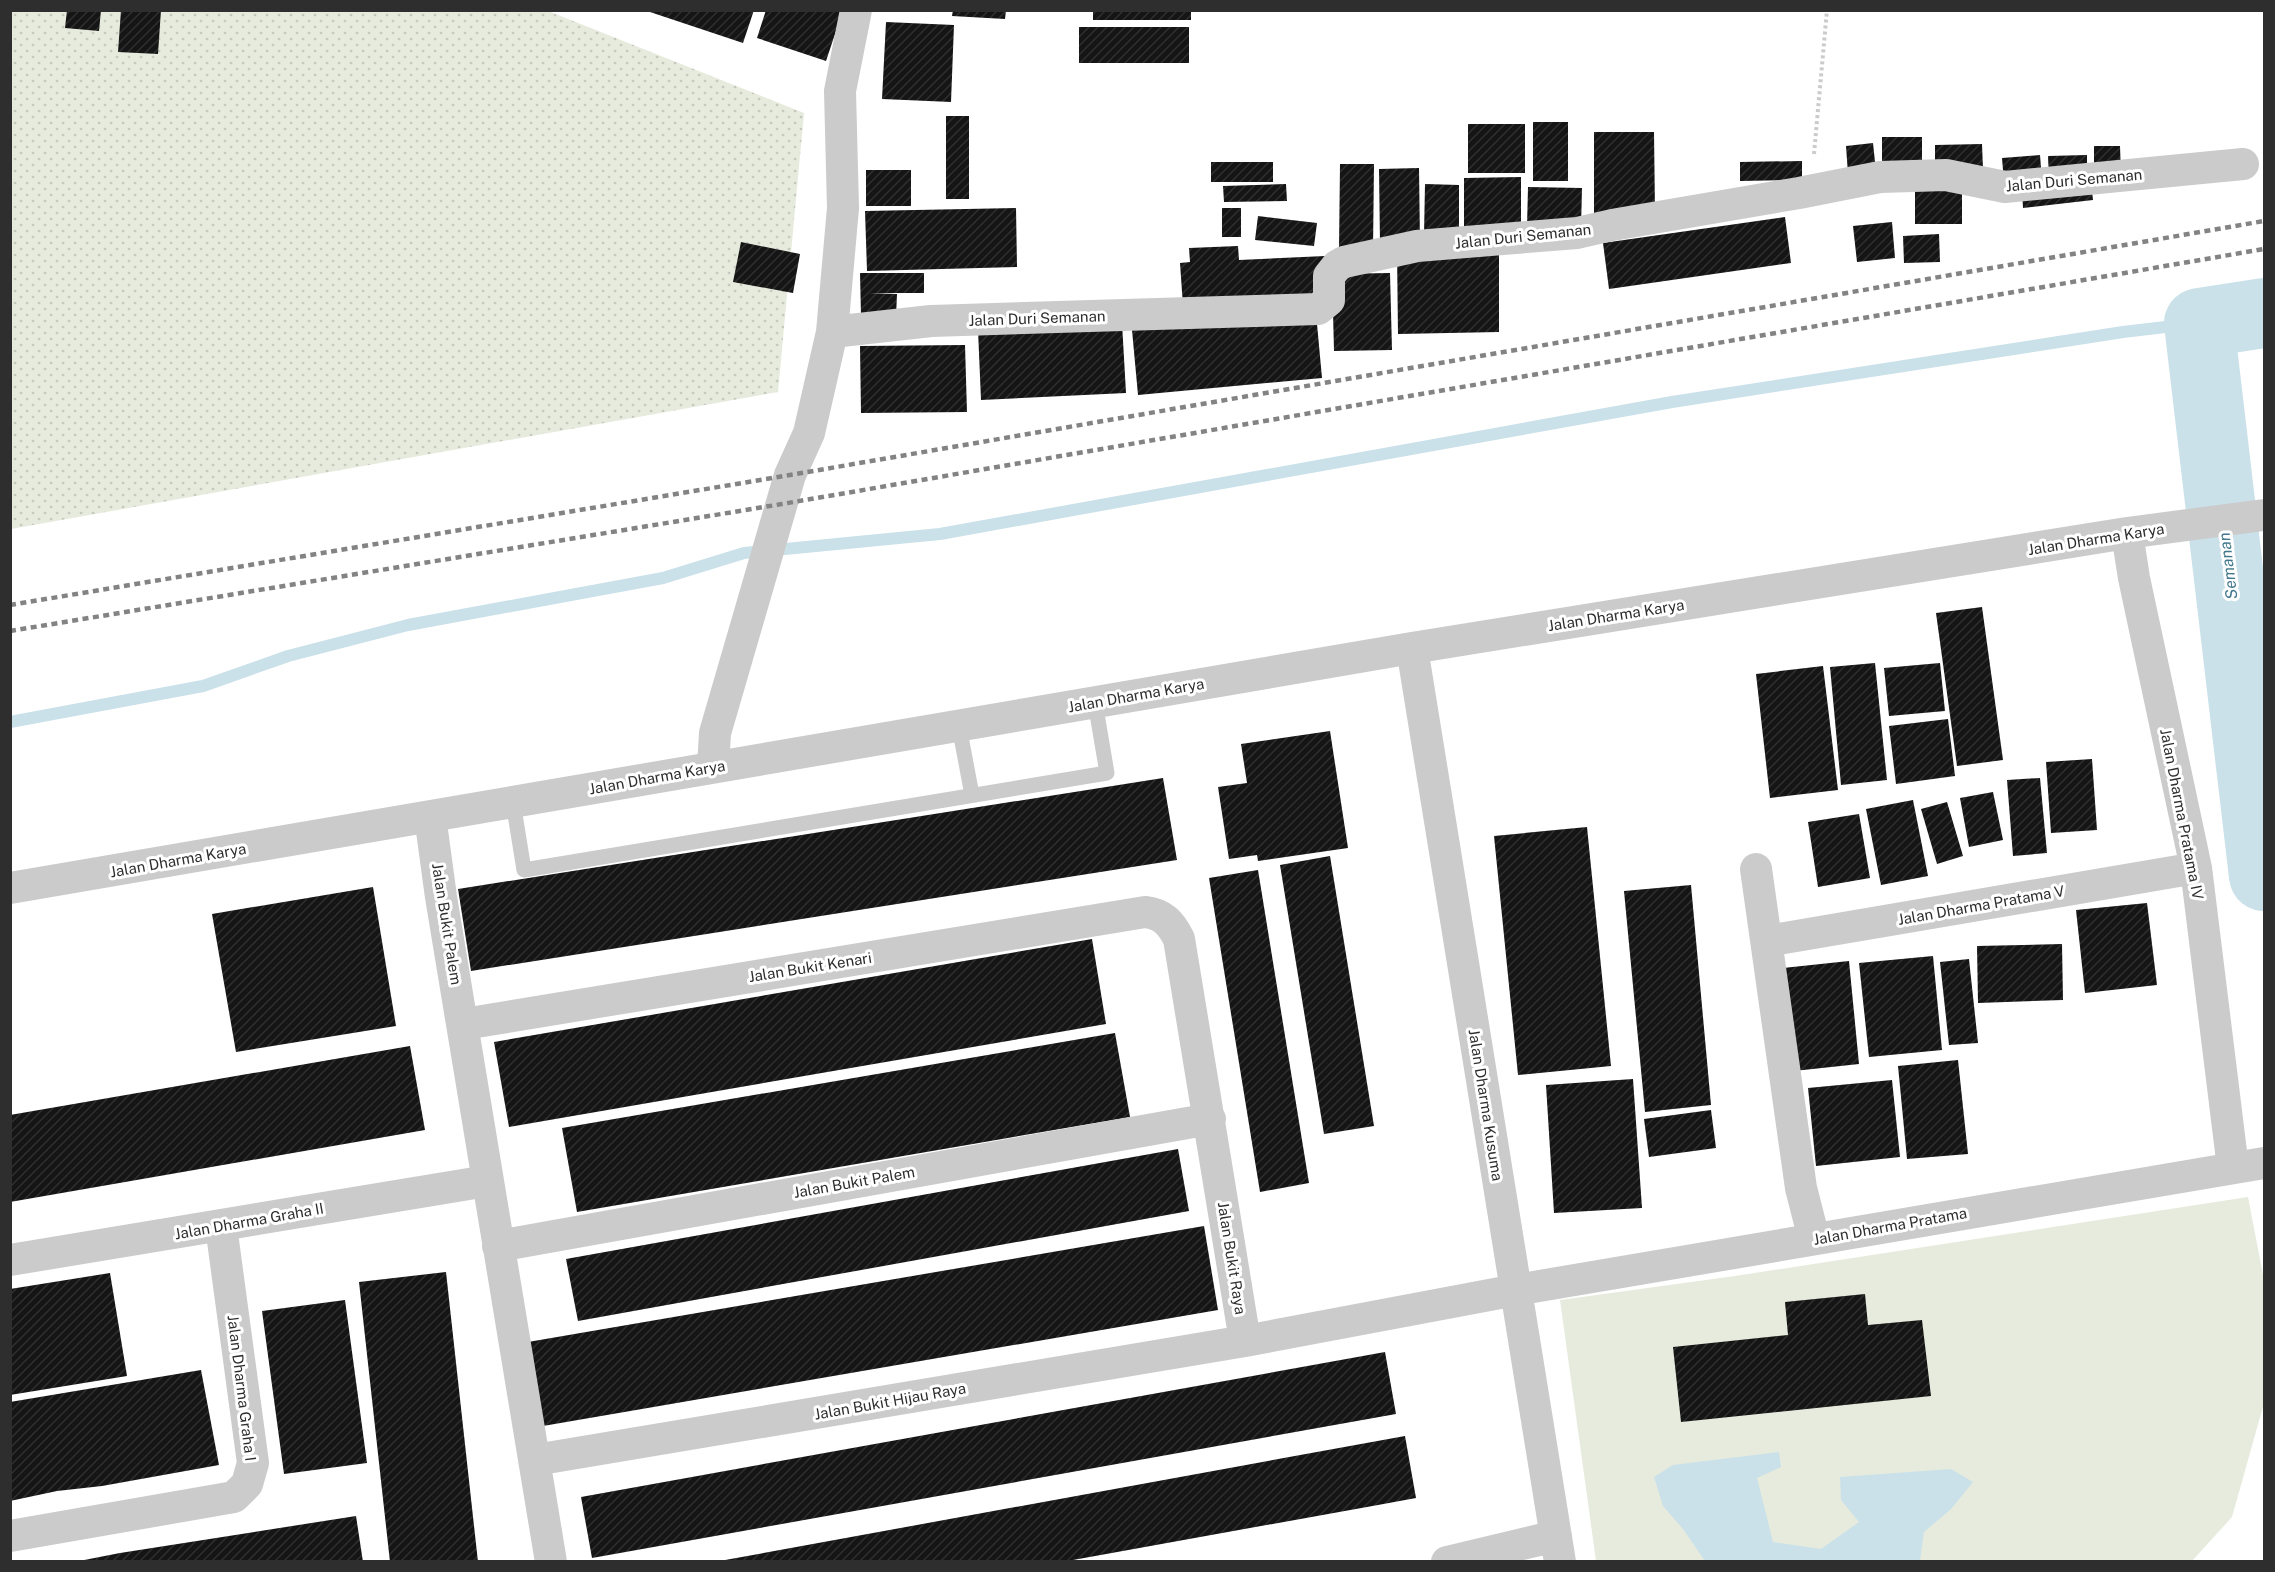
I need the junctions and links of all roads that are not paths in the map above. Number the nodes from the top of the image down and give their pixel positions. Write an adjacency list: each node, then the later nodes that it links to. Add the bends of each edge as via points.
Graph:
1 (856, 10): 3 (street, via 840,91 843,208)
2 (2243, 164): 3 (street, Jalan Duri Semanan, via 2005,187 1946,175 1880,177 1577,233 1417,246 1344,262 1329,276 1329,300 1318,309 931,321)
3 (832, 332): 9 (street, via 809,433 790,475 715,733)
4 (2256, 517): 5 (street, Jalan Dharma Karya)
5 (2139, 532): 6 (street, Jalan Dharma Karya); 13 (street, Jalan Dharma Pratama IV, via 2134,578)
6 (1412, 648): 7 (street, Jalan Dharma Karya); 26 (street, Jalan Dharma Kusuma)
7 (1095, 702): 8 (street, Jalan Dharma Karya); 10 (lane, via 1107,773)
8 (959, 726): 9 (street, Jalan Dharma Karya); 10 (lane)
9 (713, 767): 11 (street, Jalan Dharma Karya)
10 (972, 795): 11 (lane, via 524,870)
11 (513, 802): 12 (street, Jalan Dharma Karya)
12 (430, 816): 15 (street, Jalan Dharma Karya); 18 (street, Jalan Bukit Palem)
13 (2196, 868): 17 (street, Jalan Dharma Pratama V); 20 (street, Jalan Dharma Pratama IV)
14 (1756, 869): 17 (street)
15 (10, 888)
16 (1156, 914): 18 (street, Jalan Bukit Kenari, via 1133,914); 19 (street, Jalan Bukit Raya, via 1167,919 1179,939)
17 (1767, 941): 23 (street, via 1801,1188)
18 (464, 1024): 21 (street, Jalan Bukit Palem)
19 (1210, 1119): 24 (street, Jalan Bukit Palem); 27 (street, Jalan Bukit Raya)
20 (2248, 1166): 23 (street, Jalan Dharma Pratama)
21 (487, 1181): 22 (street, Jalan Dharma Graha II); 24 (street, Jalan Bukit Palem)
22 (221, 1226): 25 (street, Jalan Dharma Graha II); 29 (street, Jalan Dharma Graha I, via 253,1463 247,1484 234,1497)
23 (1814, 1239): 26 (street, Jalan Dharma Pratama)
24 (498, 1246): 28 (street, Jalan Bukit Palem)
25 (10, 1260)
26 (1516, 1290): 27 (street); 30 (street, Jalan Dharma Kusuma)
27 (1245, 1341): 28 (street, Jalan Bukit Hijau Raya)
28 (535, 1460): 31 (street, Jalan Bukit Palem)
29 (10, 1536)
30 (1558, 1549): 32 (street)
31 (551, 1562)
32 (1447, 1562)

